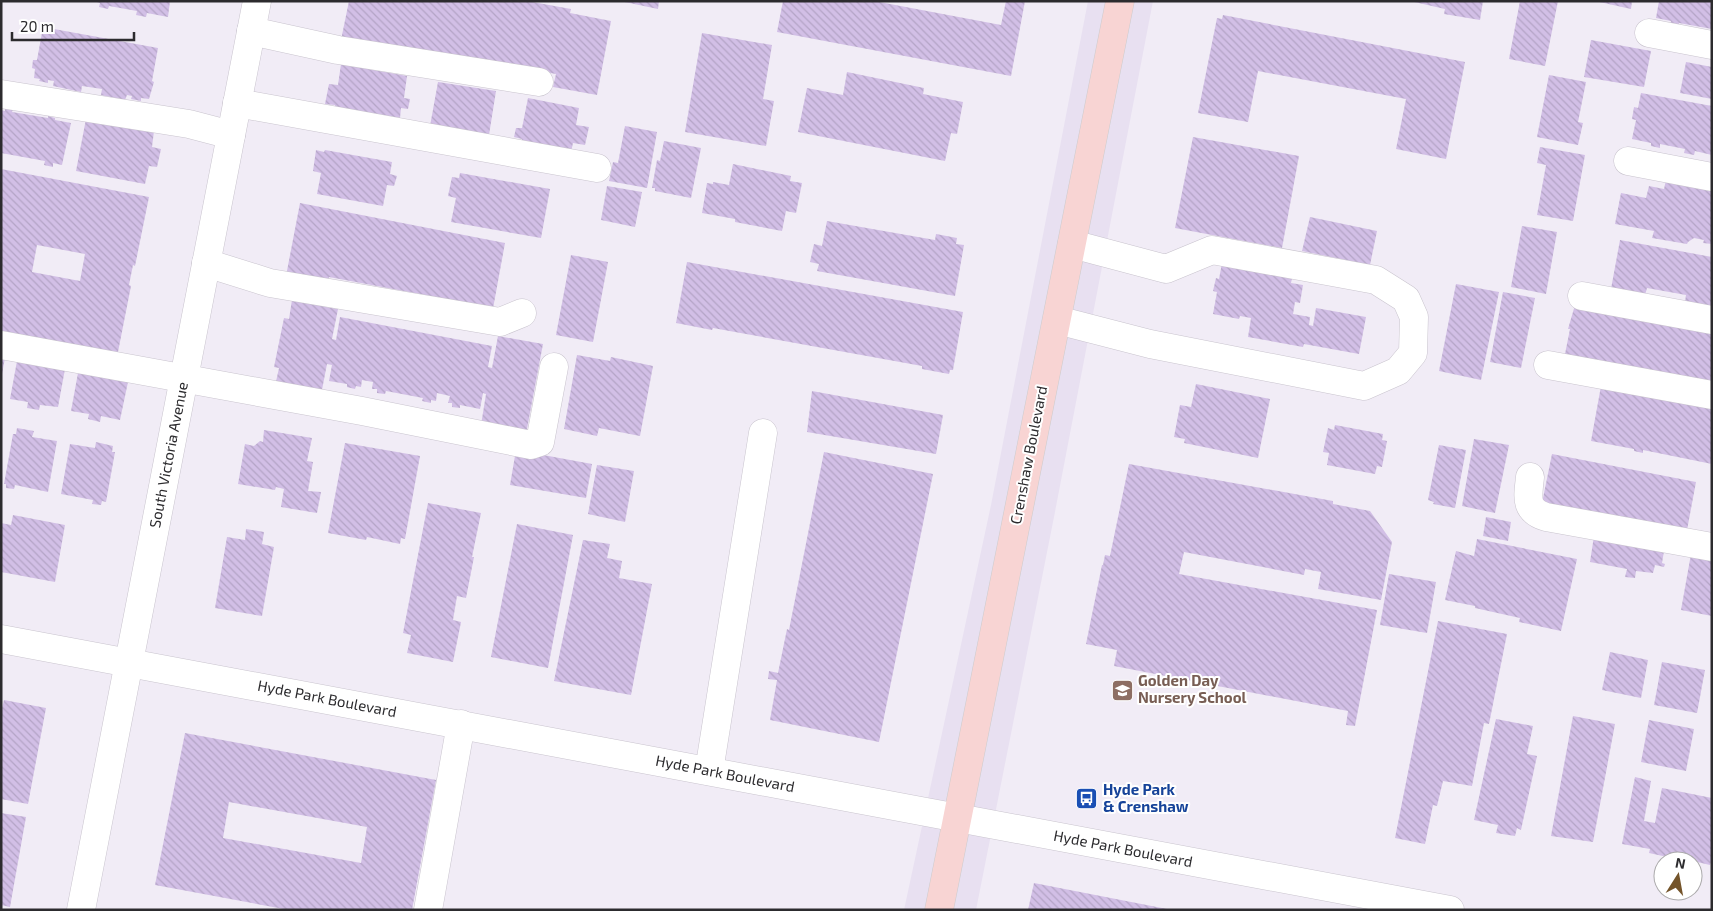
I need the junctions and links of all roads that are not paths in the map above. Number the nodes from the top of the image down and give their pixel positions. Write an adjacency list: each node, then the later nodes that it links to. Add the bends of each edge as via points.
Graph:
1 (257, 1): 3 (street, South Victoria Avenue)
2 (1120, 1): 13 (main road, Crenshaw Boulevard)
3 (251, 31): 6 (street, via 338,50); 8 (street, South Victoria Avenue)
4 (1648, 32): 5 (street)
5 (1712, 45)
6 (539, 82)
7 (1, 94): 9 (street, via 189,124)
8 (237, 103): 9 (street, South Victoria Avenue); 11 (street)
9 (231, 134): 14 (street, South Victoria Avenue)
10 (1628, 161): 12 (street)
11 (596, 168)
12 (1712, 177)
13 (1072, 244): 17 (main road, Crenshaw Boulevard); 17 (street, via 1166,269 1212,250 1376,280 1406,299 1414,317 1413,353 1398,371 1364,386 1150,344)
14 (206, 263): 16 (street, via 270,283 500,322); 22 (street, South Victoria Avenue)
15 (1582, 296): 18 (street)
16 (522, 313)
17 (1057, 320): 31 (main road, Crenshaw Boulevard)
18 (1712, 320)
19 (1, 345): 22 (street)
20 (1548, 365): 23 (street)
21 (554, 366): 22 (street, via 540,442 531,445)
22 (184, 379): 28 (street, South Victoria Avenue)
23 (1712, 395)
24 (763, 433): 30 (street)
25 (1530, 477): 26 (street, via 1528,502 1536,514)
26 (1712, 547)
27 (1, 639): 28 (street, Hyde Park Boulevard)
28 (129, 662): 29 (street, Hyde Park Boulevard); 32 (street, South Victoria Avenue)
29 (461, 724): 30 (street, Hyde Park Boulevard); 33 (street)
30 (709, 771): 31 (street, Hyde Park Boulevard)
31 (956, 819): 34 (main road, Crenshaw Boulevard); 35 (street, Hyde Park Boulevard)
32 (81, 910)
33 (428, 910)
34 (939, 910)
35 (1450, 910)

